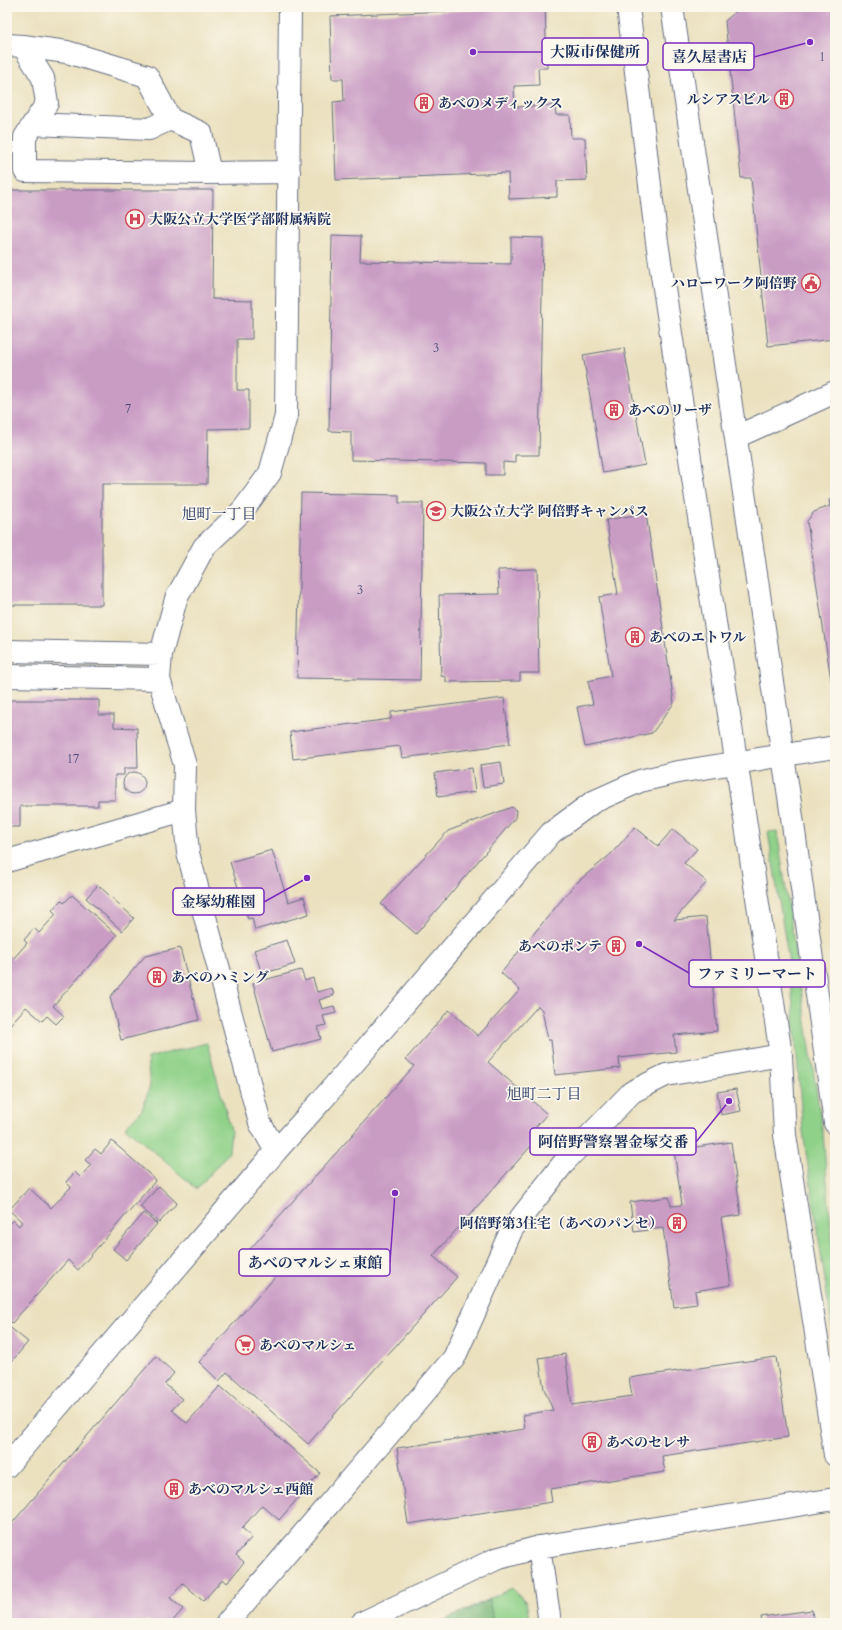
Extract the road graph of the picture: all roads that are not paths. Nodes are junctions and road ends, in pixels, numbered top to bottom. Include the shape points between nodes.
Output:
1 (290, 7) edge
2 (628, 7) edge
3 (672, 7) edge
4 (15, 46) edge
5 (170, 119) junction
6 (33, 124) junction
7 (289, 172) junction
8 (210, 173) junction
9 (835, 392) edge
10 (736, 437) junction
11 (7, 651) edge
12 (161, 654) junction
13 (7, 676) edge
14 (159, 679) junction
15 (835, 748) edge
16 (782, 756) junction
17 (736, 762) junction
18 (184, 810) junction
19 (7, 861) edge
20 (781, 1055) junction
21 (835, 1123) edge
22 (276, 1151) junction
23 (835, 1455) edge
24 (7, 1466) edge
25 (835, 1499) edge
26 (539, 1547) junction
27 (227, 1623) edge
28 (362, 1623) edge
29 (550, 1623) edge

1 - 7 street
2 - 17 street via 657,242
3 - 10 street
4 - 5 street via 67,52 147,76
4 - 6 street via 43,78 47,103
5 - 6 street via 149,129
5 - 8 street via 201,133
6 - 8 street via 25,137 25,171
7 - 8 street
7 - 12 street via 286,416 270,473 243,510 204,547 176,599
9 - 10 street
10 - 16 street
11 - 12 street
12 - 14 street
13 - 14 street
14 - 18 street via 185,765
15 - 16 street
16 - 17 street
16 - 21 street
17 - 20 street
17 - 22 street via 678,772 640,782 594,802 552,833
18 - 19 street
18 - 22 street via 188,853 260,1123
20 - 23 street via 786,1135
20 - 27 street via 666,1075 632,1092 626,1098 566,1160 512,1229 454,1358
22 - 24 street
25 - 26 street
26 - 28 street via 496,1559
26 - 29 street

